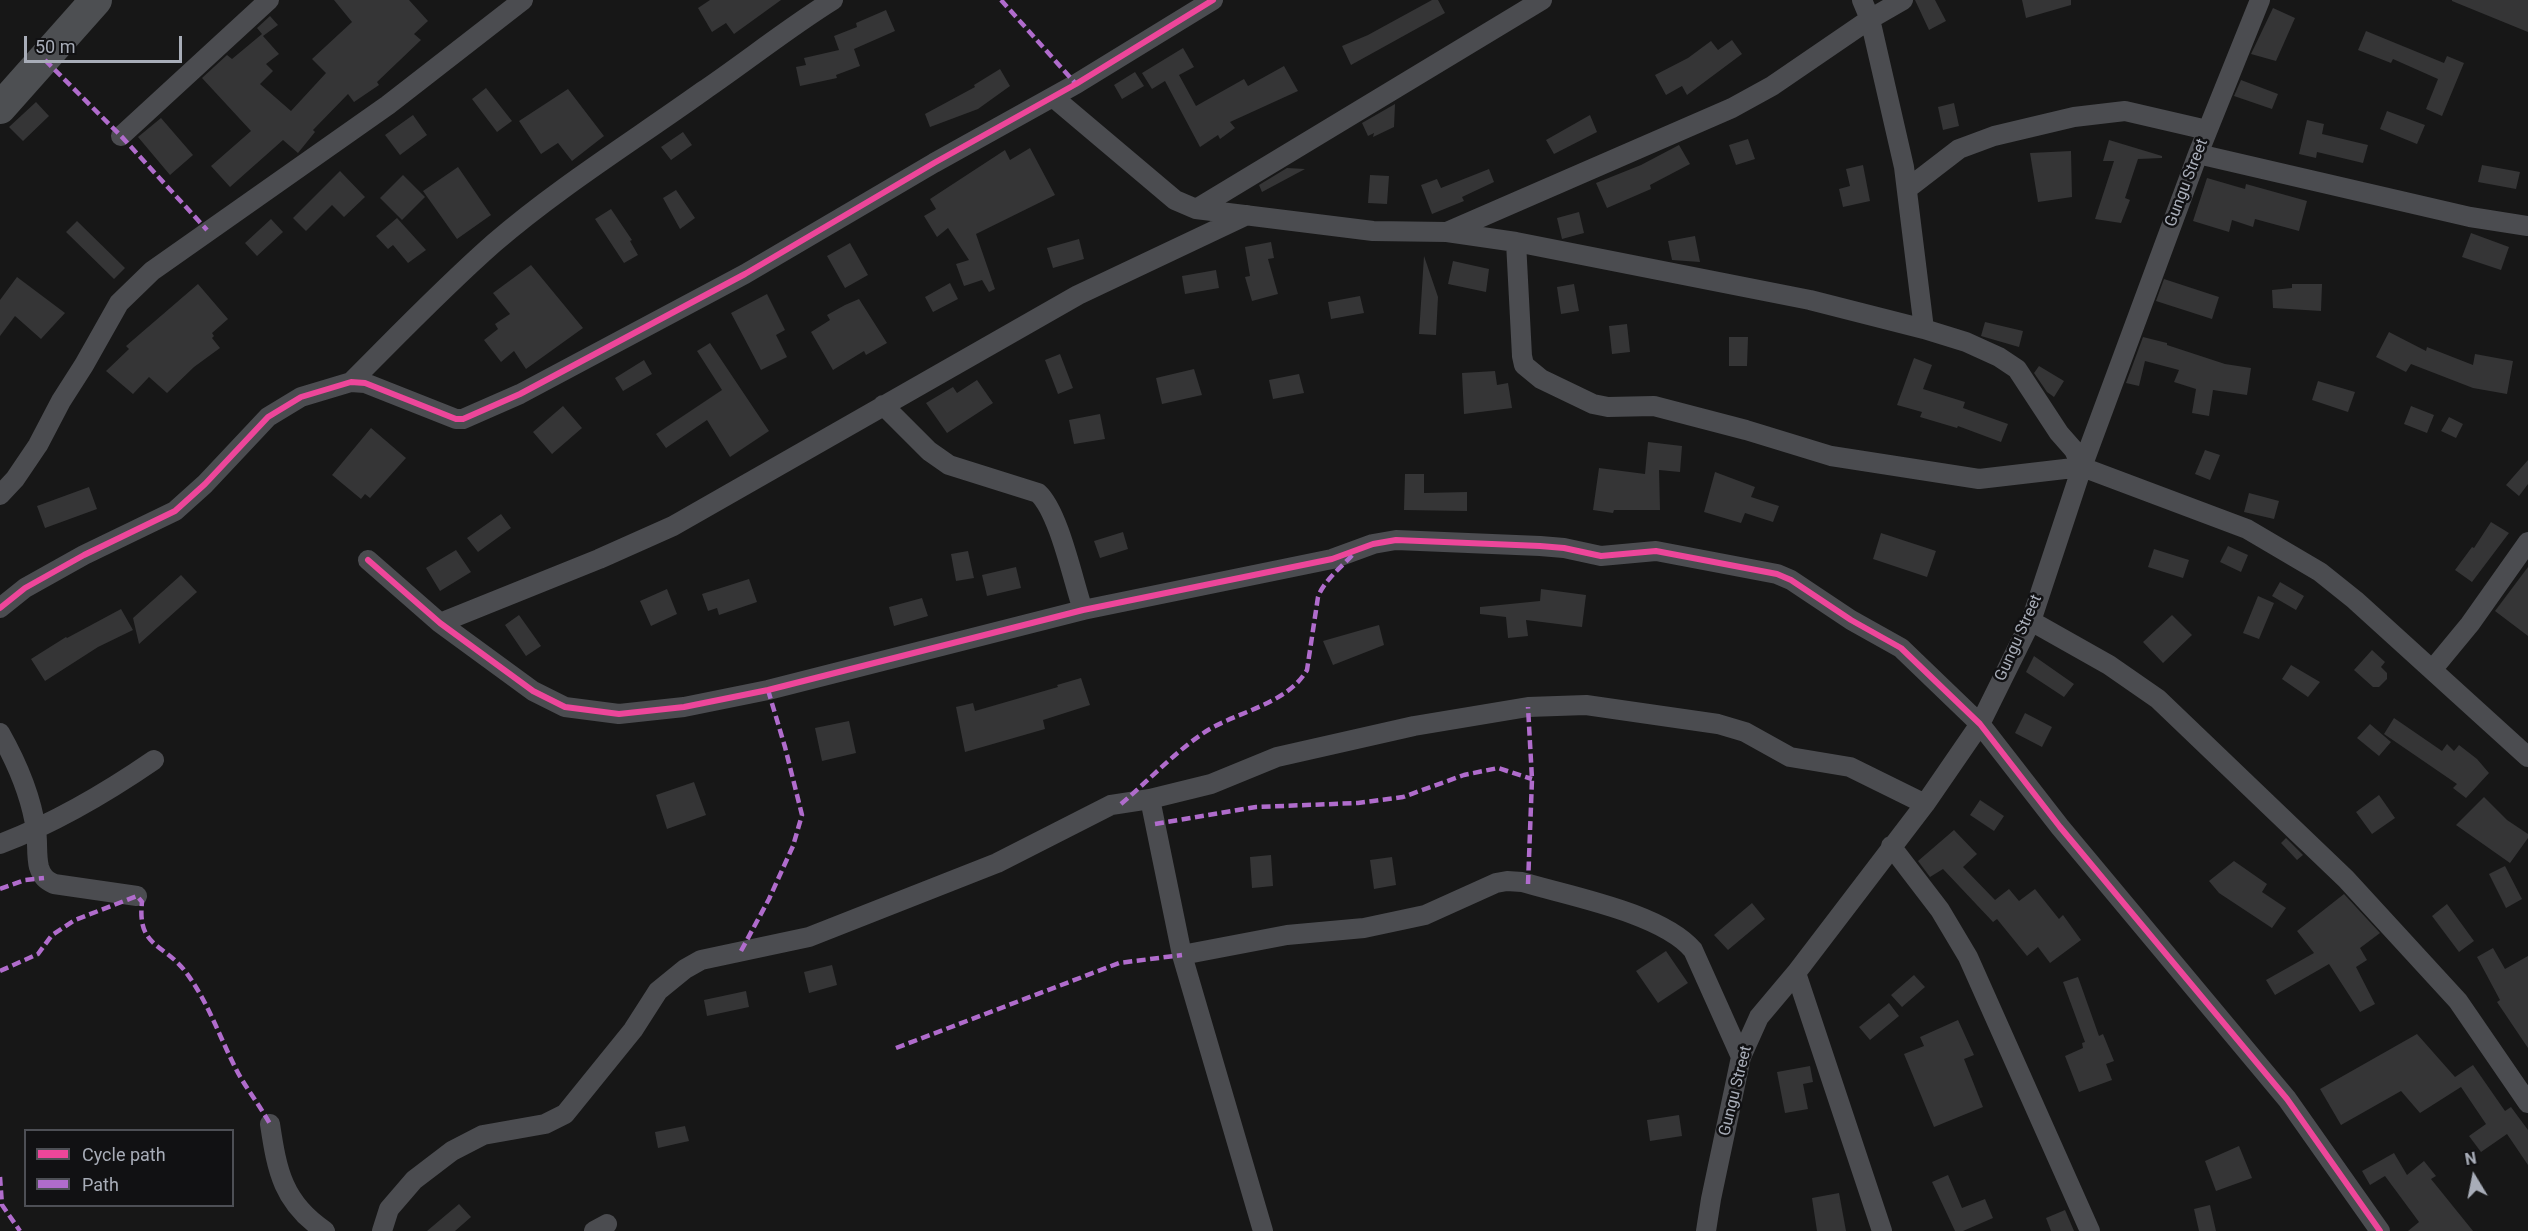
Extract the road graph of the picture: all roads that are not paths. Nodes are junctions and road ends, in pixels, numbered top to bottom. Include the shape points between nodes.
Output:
1 (96, 0) edge
2 (268, 0) edge
3 (523, 0) edge
4 (833, 0) edge
5 (1213, 0) edge
6 (1542, 0) edge
7 (1862, 0) edge
8 (1903, 0) edge
9 (2260, 0) edge
10 (1870, 19) junction
11 (1053, 97) junction
12 (0, 108) edge
13 (2207, 130) junction
14 (121, 136) dead end
15 (2198, 154) junction
16 (1907, 189) junction
17 (1196, 209) junction
18 (1247, 215) junction
19 (2528, 226) edge
20 (1446, 232) junction
21 (1516, 242) junction
22 (1924, 329) junction
23 (351, 382) junction
24 (883, 405) junction
25 (2082, 467) junction
26 (0, 495) edge
27 (2528, 542) edge
28 (368, 560) dead end
29 (0, 608) edge
30 (1083, 610) junction
31 (2031, 621) junction
32 (440, 623) junction
33 (2432, 670) junction
34 (1980, 724) junction
35 (0, 733) edge
36 (2528, 758) edge
37 (154, 760) dead end
38 (1150, 799) junction
39 (1924, 804) junction
40 (36, 830) junction
41 (0, 844) edge
42 (1891, 846) junction
43 (137, 896) dead end
44 (1182, 956) junction
45 (1796, 973) junction
46 (1741, 1057) junction
47 (2528, 1103) edge
48 (270, 1124) dead end
49 (1255, 1228) edge
50 (325, 1231) edge
51 (382, 1231) edge
52 (1706, 1231) edge
53 (1882, 1231) edge
54 (2090, 1231) edge
55 (2380, 1231) edge

1 - 12 main road
2 - 14 street
3 - 26 street via 388,105 152,271 119,303 38,445
4 - 23 street via 788,28 495,242
5 - 11 street
6 - 17 street
7 - 10 street
8 - 10 street
9 - 13 street, Gungu Street
10 - 16 street
10 - 20 street via 1772,86 1732,108
11 - 17 street via 1175,200
11 - 23 street via 682,309 520,394 463,419 365,383
13 - 15 street, Gungu Street
13 - 16 street via 2125,111 2074,117 1994,136 1959,149
15 - 19 street via 2470,217
15 - 25 street, Gungu Street
16 - 22 street
17 - 18 street
18 - 20 street via 1373,231
18 - 24 street via 1078,295
20 - 21 street
21 - 22 street via 1810,300
21 - 25 street via 1524,365 1541,379 1593,404 1654,406 1831,456 1979,479
22 - 25 street via 1966,342 2017,369
23 - 29 street via 301,398 268,417 175,511 84,555 25,588
24 - 30 street via 929,451 949,465 1038,493 1046,500
24 - 32 street via 673,526
25 - 31 street, Gungu Street
25 - 33 street via 2247,529 2320,572
27 - 33 street
28 - 32 street
30 - 32 street via 768,690 684,707 619,714 565,707 533,692
30 - 34 street via 1332,559 1395,540 1552,547 1601,556 1656,551 1791,580 1901,648
31 - 34 street, Gungu Street
31 - 47 street via 2109,665 2158,699 2346,879 2457,1001
33 - 36 street
34 - 39 street, Gungu Street
34 - 55 street via 2060,827 2287,1100
35 - 40 street via 26,788
37 - 40 street
38 - 39 street via 1211,783 1277,758 1414,726 1528,707 1586,705 1745,732 1790,757 1850,767
38 - 44 street
38 - 51 street via 1111,805 997,863 809,937 701,960 657,991 633,1030 565,1114 545,1124 483,1135 452,1151 414,1180 389,1209
39 - 42 street, Gungu Street
40 - 41 street
40 - 43 street via 39,867 44,878 54,884
42 - 45 street, Gungu Street
42 - 54 street via 1940,910 1968,957
44 - 46 street via 1287,935 1374,926 1425,915 1496,883 1522,882 1647,918 1684,939 1693,950
44 - 49 street
45 - 46 street, Gungu Street via 1759,1017
45 - 53 street
46 - 52 street, Gungu Street
48 - 50 street via 285,1189 298,1209

